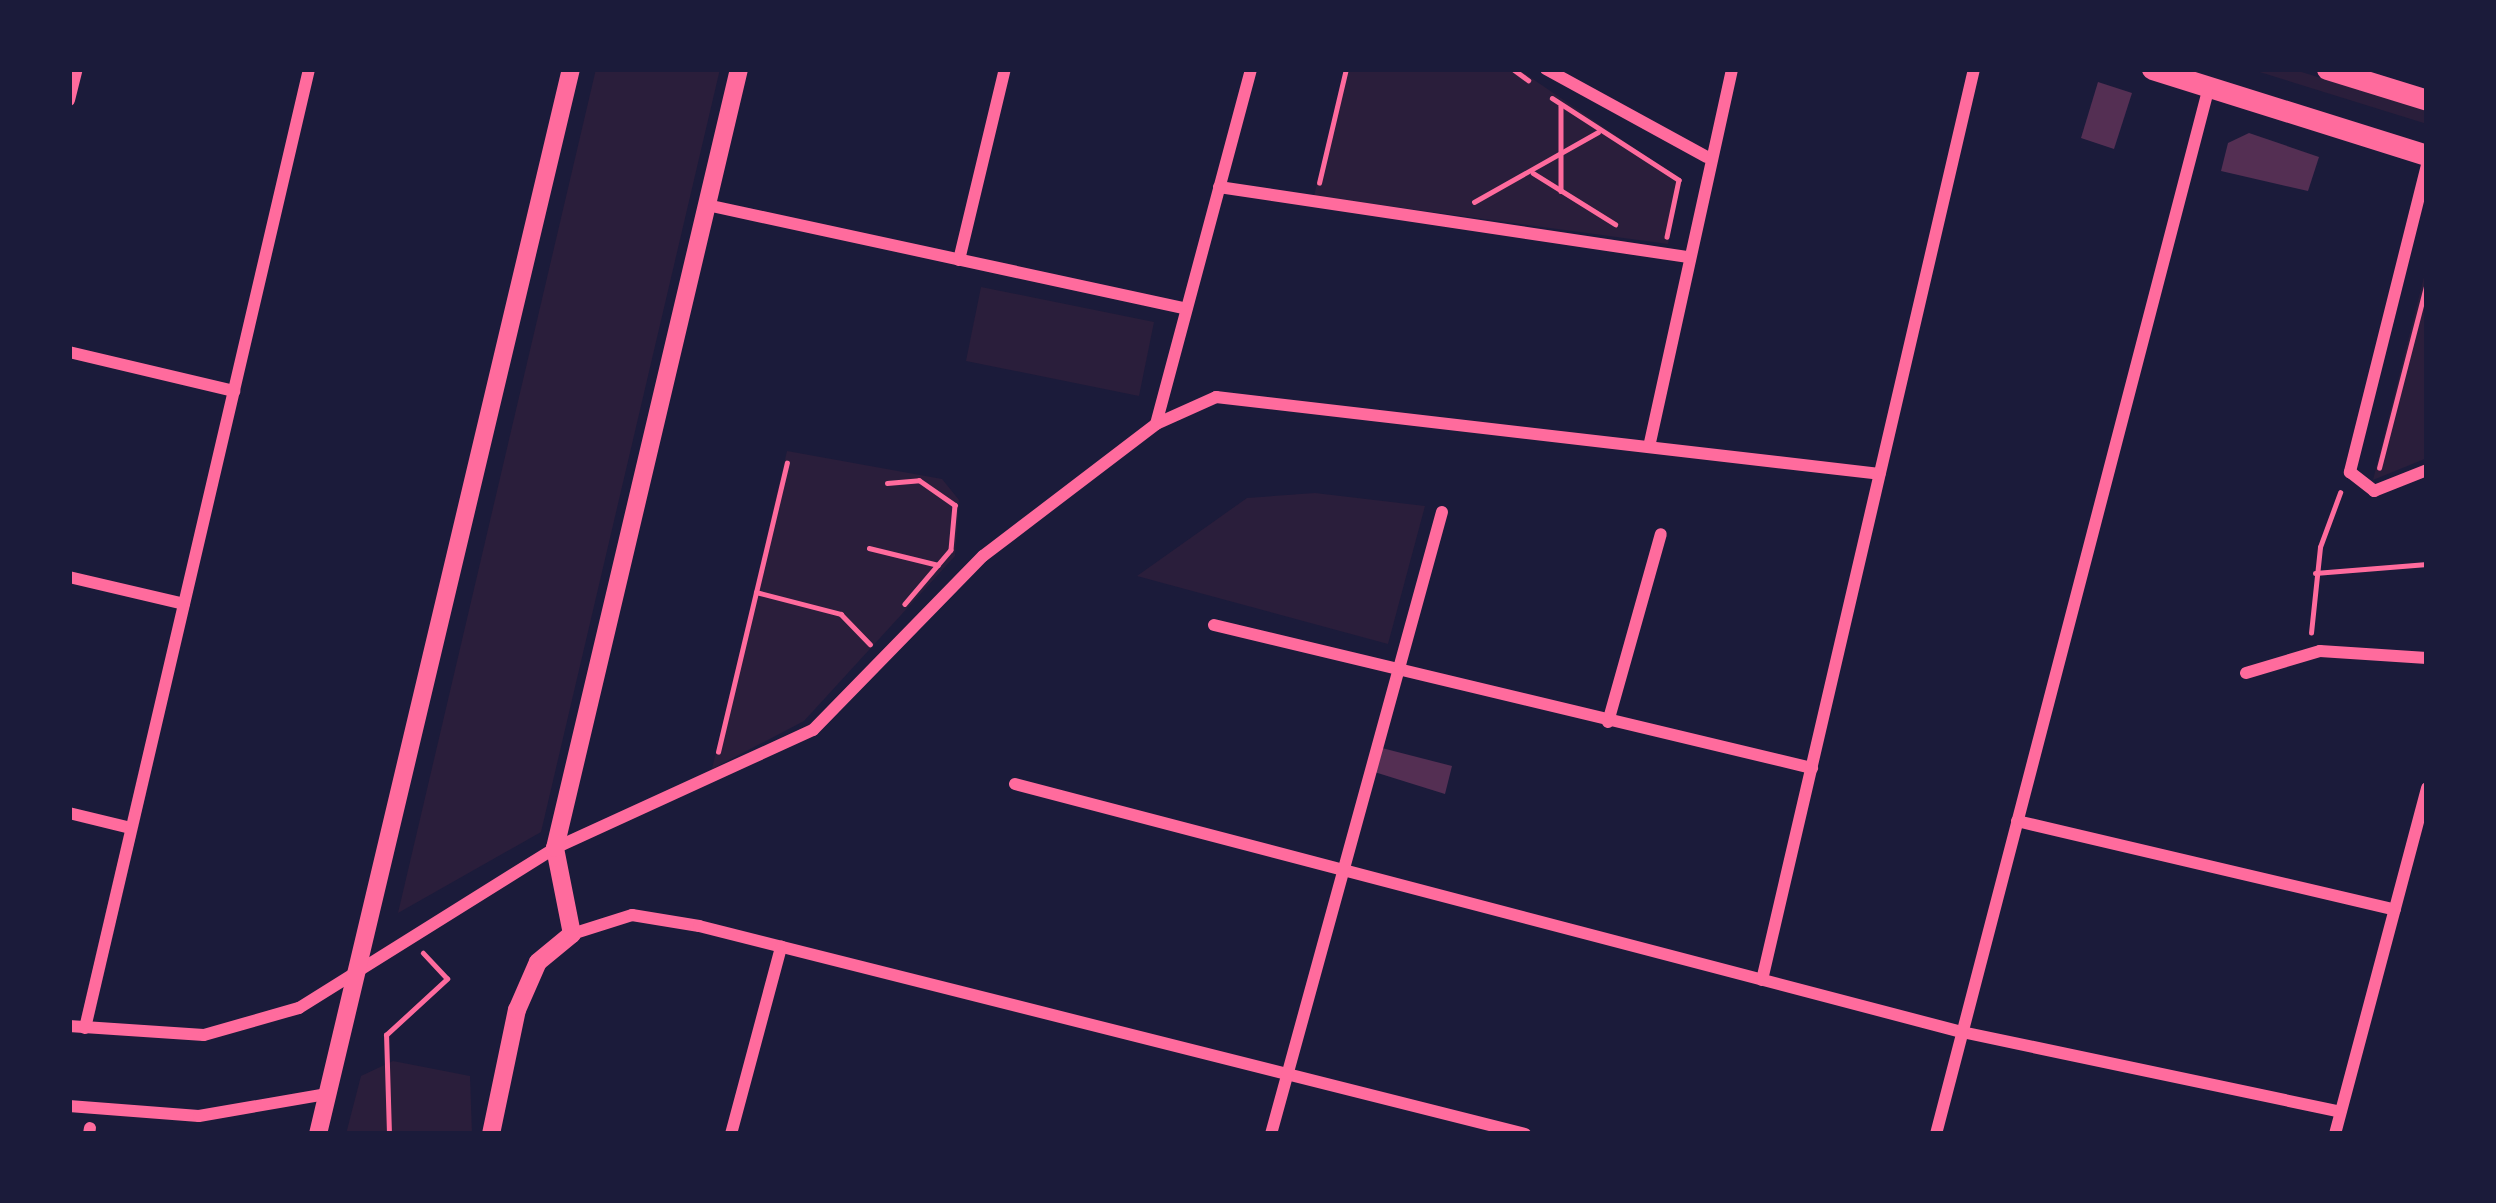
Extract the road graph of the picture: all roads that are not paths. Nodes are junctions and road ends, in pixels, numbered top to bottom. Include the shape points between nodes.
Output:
1 (76, 69) edge
2 (309, 69) edge
3 (572, 69) edge
4 (739, 69) edge
5 (1005, 69) edge
6 (1251, 69) edge
7 (1546, 69) edge
8 (1732, 69) edge
9 (1973, 69) edge
10 (2152, 69) edge
11 (2327, 69) edge
12 (2209, 87) junction
13 (69, 100) edge
14 (2427, 100) edge
15 (2427, 155) edge
16 (1707, 157) junction
17 (2427, 165) edge
18 (1219, 188) junction
19 (707, 205) junction
20 (1687, 257) junction
21 (959, 260) junction
22 (1186, 309) junction
23 (69, 352) edge
24 (234, 391) junction
25 (1156, 424) junction
26 (1648, 447) junction
27 (2427, 470) edge
28 (1880, 474) junction
29 (1442, 512) dead end
30 (1661, 534) dead end
31 (69, 577) edge
32 (184, 604) junction
33 (1214, 625) dead end
34 (2427, 658) edge
35 (1395, 670) junction
36 (2246, 673) dead end
37 (1608, 722) junction
38 (1812, 768) junction
39 (1015, 784) dead end
40 (2427, 788) edge
41 (69, 813) edge
42 (2017, 820) junction
43 (131, 828) junction
44 (556, 848) junction
45 (1342, 870) junction
46 (2395, 910) junction
47 (572, 934) junction
48 (781, 947) junction
49 (359, 963) junction
50 (1762, 980) junction
51 (69, 1026) edge
52 (85, 1028) junction
53 (1962, 1032) junction
54 (1286, 1078) junction
55 (327, 1094) junction
56 (69, 1106) edge
57 (2340, 1112) junction
58 (1500, 1131) edge
59 (318, 1134) edge
60 (491, 1134) edge
61 (731, 1134) edge
62 (1270, 1134) edge
63 (1525, 1134) edge
64 (1936, 1134) edge
65 (2335, 1134) edge

1 - 13 street
2 - 24 street
3 - 49 street
4 - 19 street
5 - 21 street
6 - 18 street
7 - 16 street
8 - 16 street
9 - 28 street
10 - 12 main road
11 - 14 main road
12 - 15 main road
12 - 42 street
16 - 20 street
17 - 27 street via 2350,472 2358,486
18 - 20 street
18 - 22 street
19 - 21 street
19 - 44 street
20 - 26 street
21 - 22 street
22 - 25 street
23 - 24 street
24 - 32 street
25 - 26 street via 1216,397
25 - 44 street via 983,556 813,730
26 - 28 street
28 - 38 street
29 - 35 street
30 - 37 street
31 - 32 street
32 - 43 street
33 - 35 street
34 - 36 street via 2311,653
35 - 37 street
35 - 45 street
37 - 38 street
38 - 50 street
39 - 45 street
40 - 46 street
41 - 43 street
42 - 46 street
42 - 53 street
43 - 52 street
44 - 47 street
44 - 49 street
45 - 50 street
45 - 54 street
46 - 57 street
47 - 48 street via 632,915
47 - 60 street via 538,962 517,1010
48 - 54 street
48 - 61 street
49 - 52 street via 299,1008 204,1035
49 - 55 street
50 - 53 street
51 - 52 street
53 - 57 street
53 - 64 street
54 - 58 street
54 - 62 street
55 - 56 street via 200,1116
55 - 59 street
57 - 65 street
58 - 63 street

